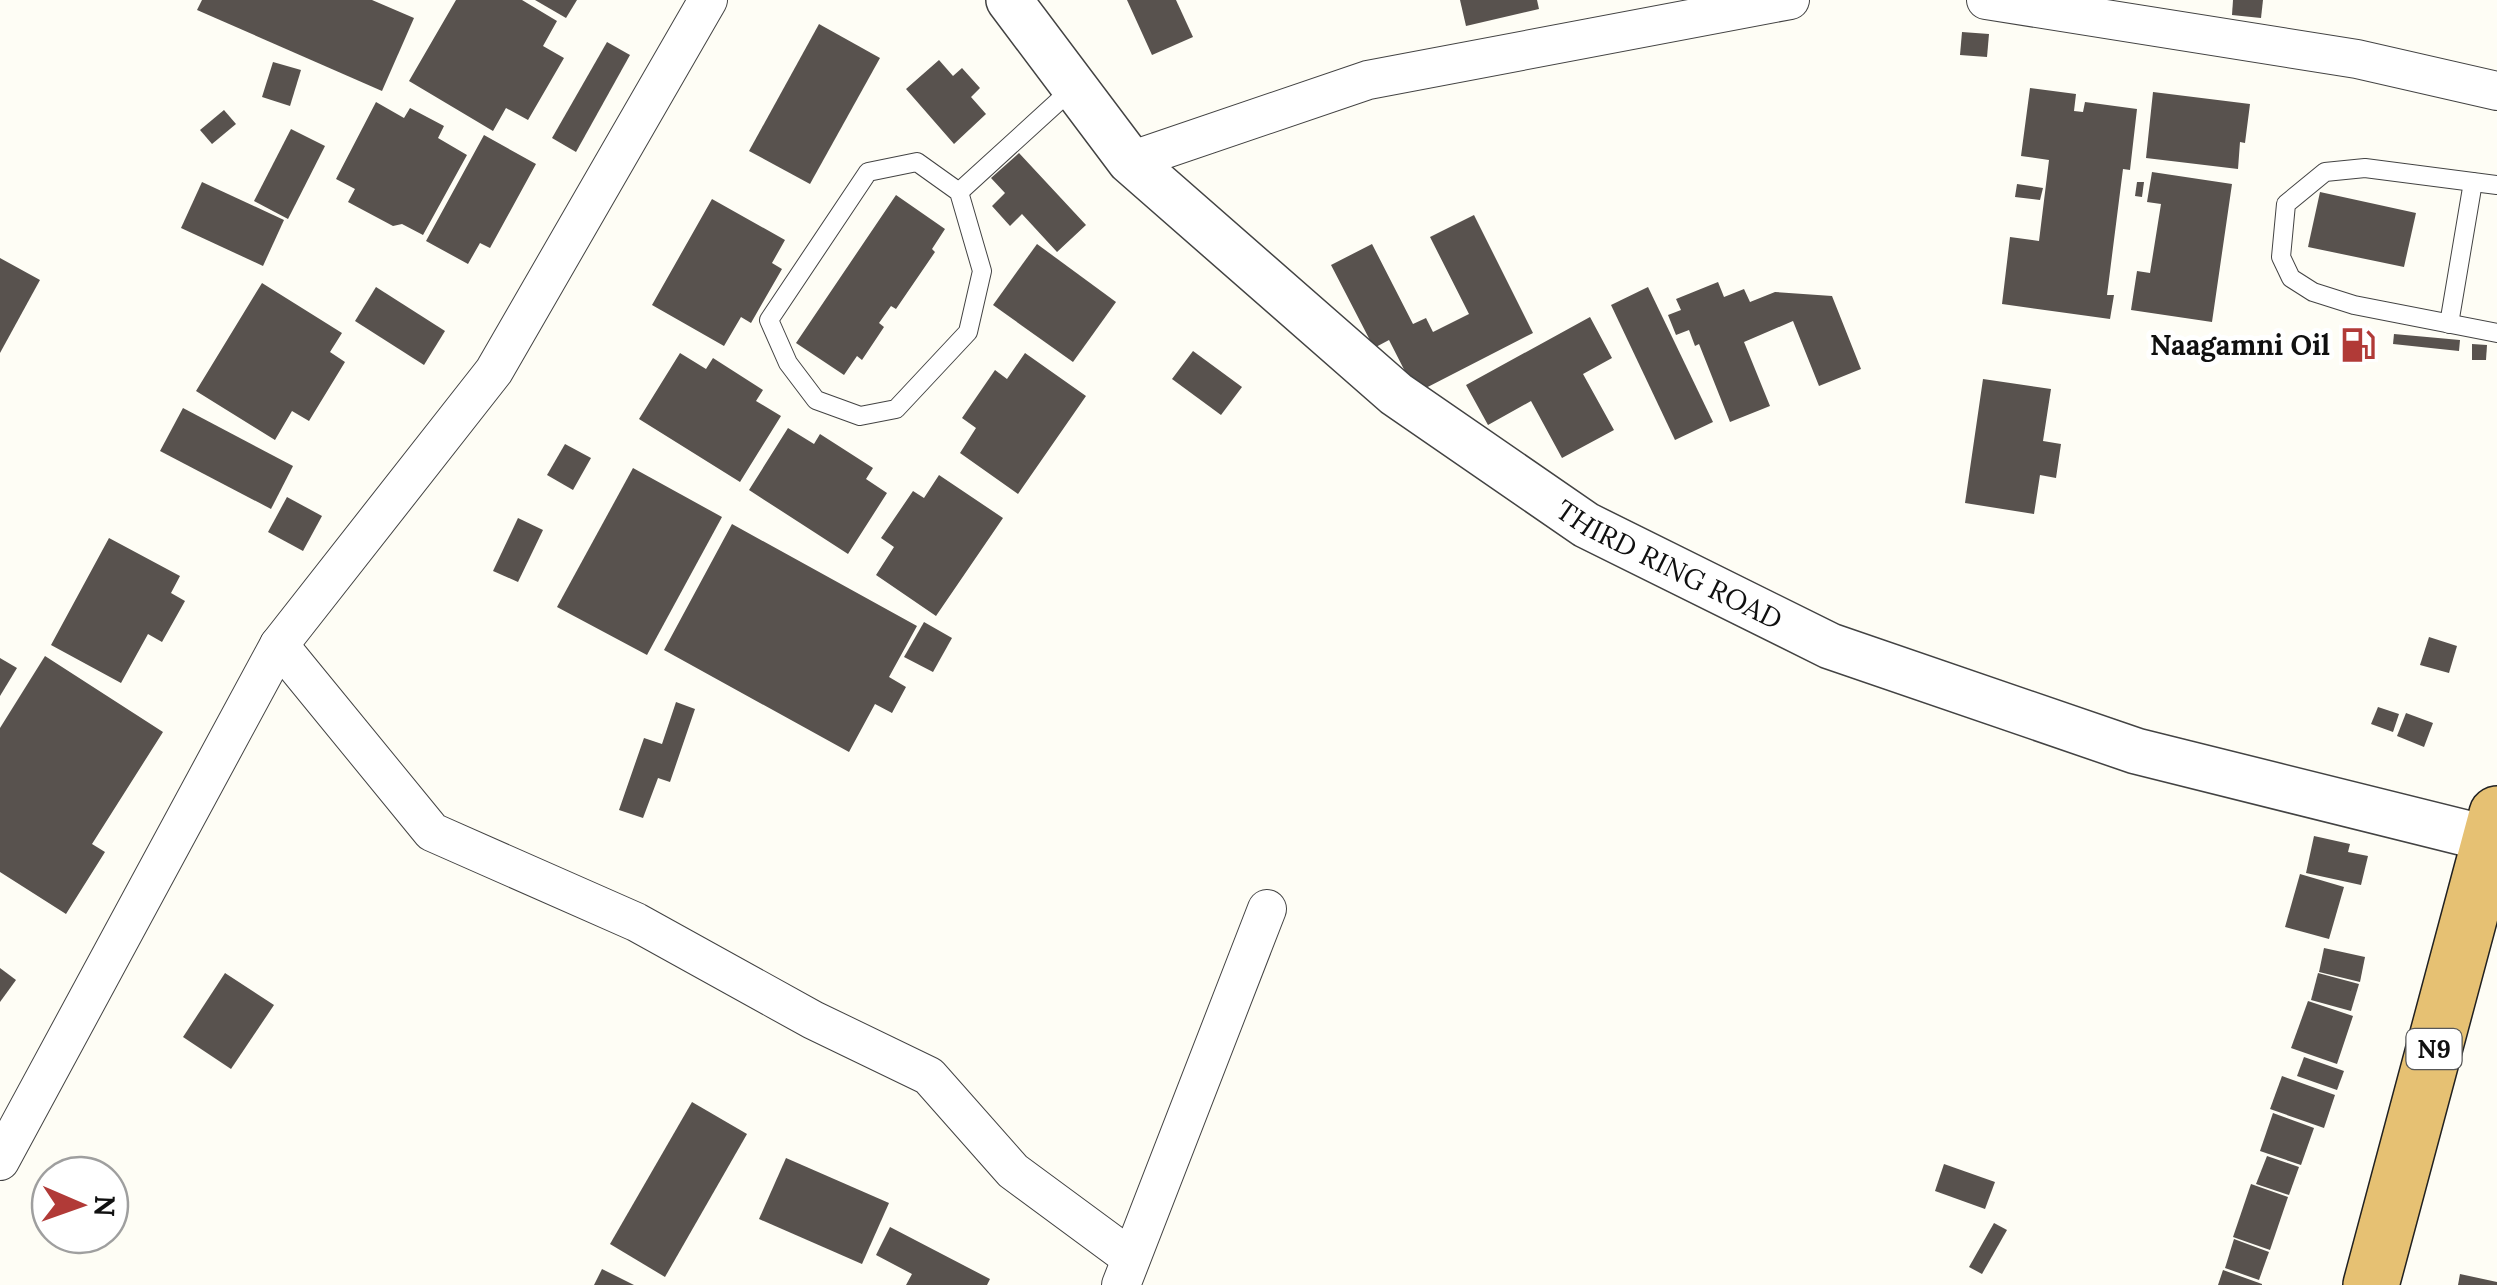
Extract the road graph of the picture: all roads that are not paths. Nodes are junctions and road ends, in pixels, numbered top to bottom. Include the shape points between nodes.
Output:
1 (708, 0) edge
2 (1010, 0) edge
3 (1790, 0) edge
4 (1986, 0) edge
5 (1074, 87) junction
6 (2497, 91) edge
7 (1130, 161) junction
8 (2473, 182) junction
9 (2497, 185) edge
10 (960, 192) junction
11 (2448, 324) junction
12 (2497, 333) edge
13 (279, 646) junction
14 (2495, 832) edge
15 (1266, 908) dead end
16 (0, 1161) edge
17 (1126, 1272) edge
18 (2371, 1285) edge

1 - 13 street via 494,371
2 - 5 street, THIRD RING ROAD
3 - 7 street via 1368,80
4 - 6 street via 2356,59
5 - 7 street, THIRD RING ROAD
5 - 10 lane
7 - 14 street, THIRD RING ROAD via 1396,394 1586,525 1830,646 2136,751
8 - 9 lane
8 - 11 lane
8 - 11 lane via 2365,168 2326,172 2286,204 2281,257 2291,278 2354,305
10 - 10 lane via 982,271 968,332 896,409 860,416 816,400 788,363 769,320 868,172 917,162
11 - 12 lane
13 - 16 street
13 - 17 street via 432,832 636,922 929,1076 1013,1171
14 - 18 highway, N9
15 - 17 street

